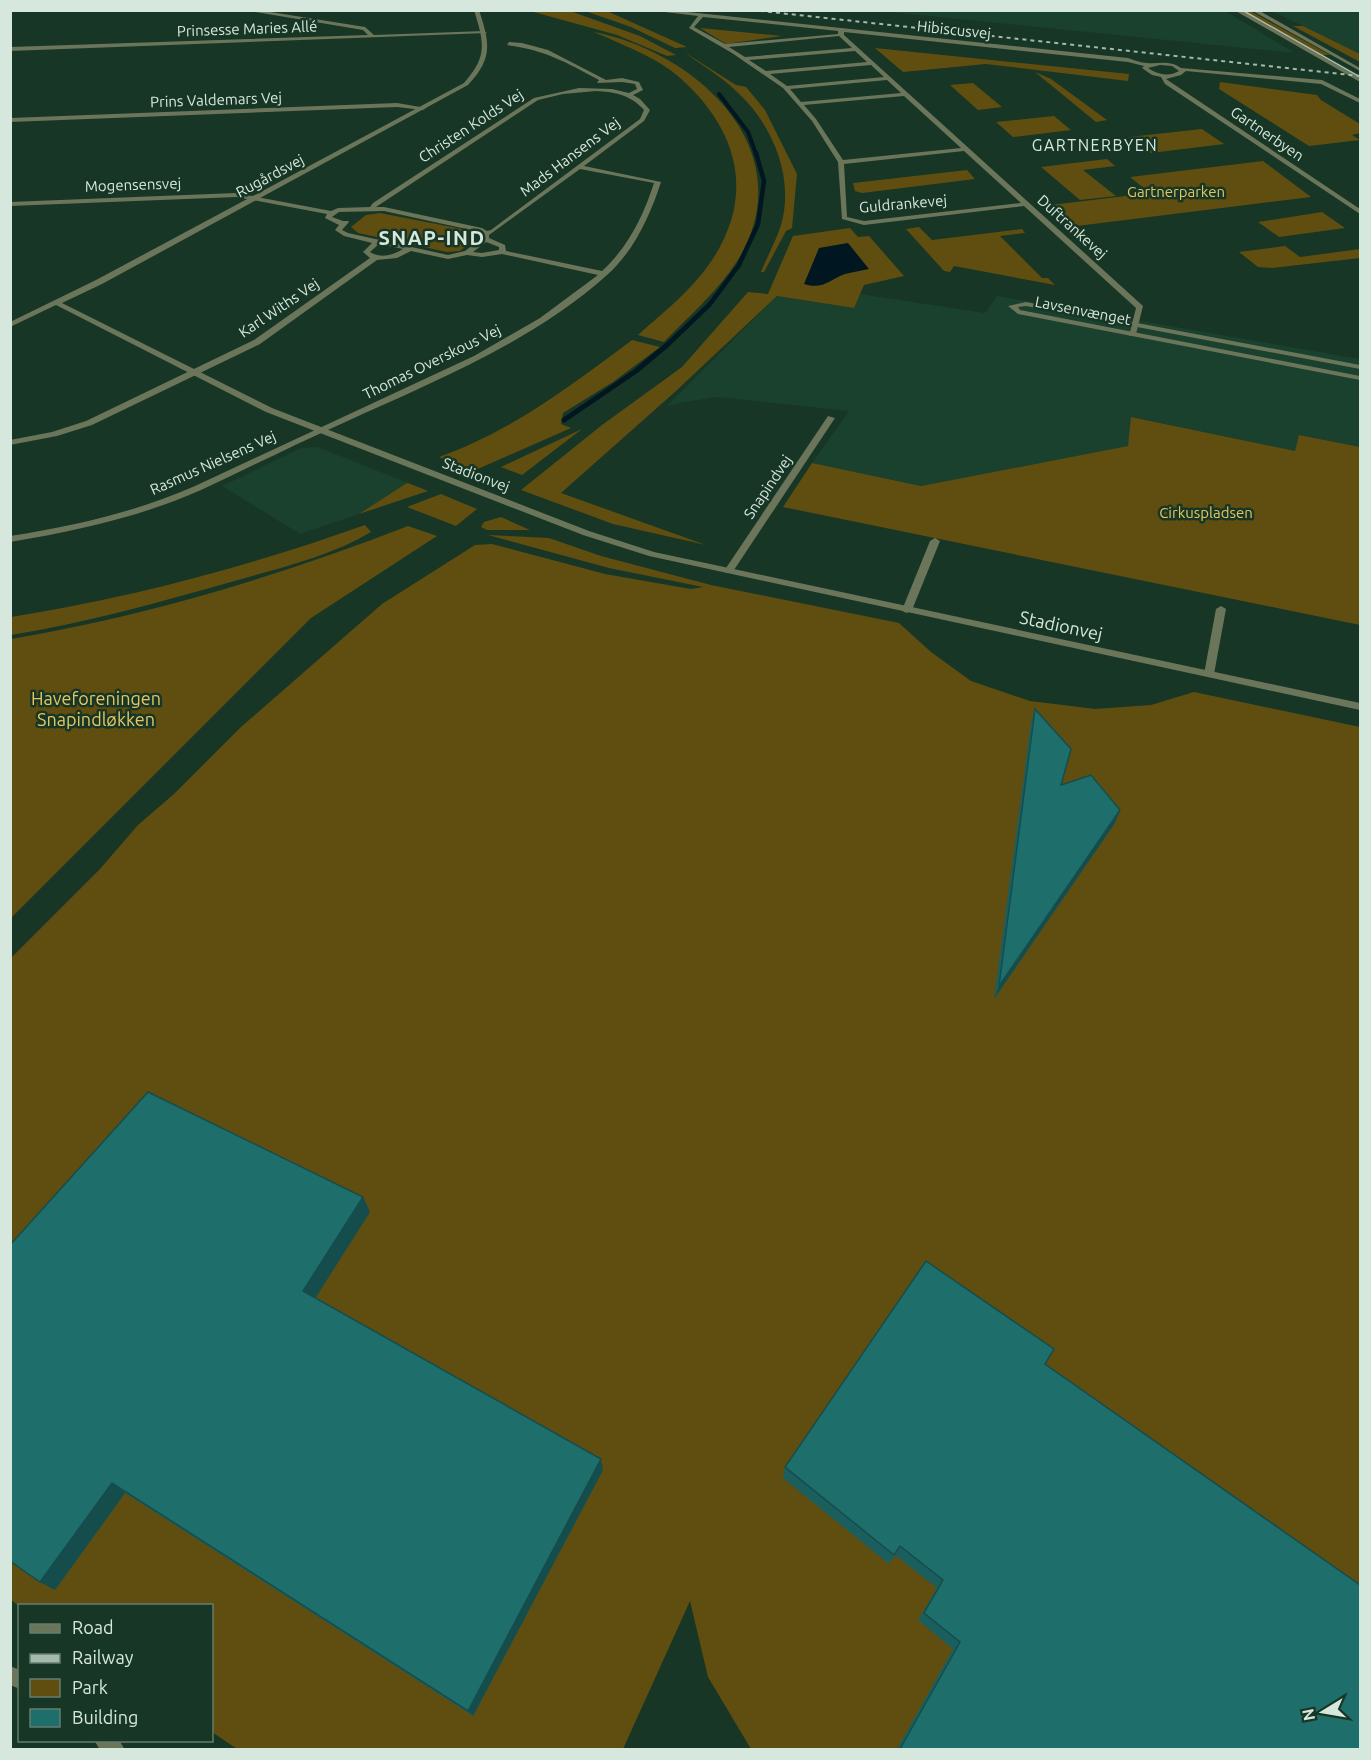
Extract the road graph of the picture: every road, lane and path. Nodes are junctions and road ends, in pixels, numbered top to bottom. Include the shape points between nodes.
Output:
1 (245, 10) edge
2 (476, 10) edge
3 (650, 10) edge
4 (1236, 10) edge
5 (1253, 10) edge
6 (701, 16) junction
7 (484, 33) junction
8 (841, 33) junction
9 (373, 37) junction
10 (509, 44) dead end
11 (724, 46) junction
12 (10, 49) edge
13 (857, 49) junction
14 (745, 59) junction
15 (873, 63) junction
16 (1148, 65) junction
17 (1182, 69) junction
18 (1360, 70) edge
19 (766, 74) junction
20 (1164, 76) junction
21 (889, 78) junction
22 (1360, 80) edge
23 (604, 81) junction
24 (786, 88) junction
25 (592, 89) junction
26 (906, 94) junction
27 (629, 95) junction
28 (1360, 101) edge
29 (800, 104) junction
30 (423, 108) junction
31 (10, 120) edge
32 (965, 149) junction
33 (841, 162) junction
34 (578, 167) junction
35 (256, 198) junction
36 (10, 204) edge
37 (1025, 204) junction
38 (372, 209) junction
39 (362, 211) junction
40 (1360, 212) edge
41 (330, 213) junction
42 (343, 224) junction
43 (486, 237) junction
44 (376, 242) junction
45 (409, 249) junction
46 (501, 252) junction
47 (467, 253) junction
48 (375, 258) junction
49 (604, 274) junction
50 (57, 303) junction
51 (10, 324) edge
52 (1136, 324) junction
53 (1132, 334) junction
54 (1306, 357) junction
55 (1360, 367) edge
56 (1304, 368) junction
57 (194, 372) junction
58 (1360, 378) edge
59 (831, 418) dead end
60 (319, 430) junction
61 (10, 443) edge
62 (10, 539) edge
63 (935, 541) dead end
64 (729, 571) junction
65 (1221, 609) dead end
66 (907, 610) junction
67 (1209, 674) junction
68 (1360, 707) edge

1 - 9 street via 365,29
2 - 7 street, Rugårdsvej
3 - 6 street, Hibiscusvej
4 - 22 street
5 - 18 street
6 - 8 street, Hibiscusvej
6 - 11 street via 691,27
7 - 9 street, Prinsesse Maries Allé
7 - 30 street, Rugårdsvej via 487,53 479,71 466,84
8 - 11 street
8 - 13 street, Duftrankevej
8 - 16 street, Hibiscusvej
9 - 12 street, Prinsesse Maries Allé
10 - 23 street via 534,47
11 - 14 street
13 - 14 street
13 - 15 street, Duftrankevej
14 - 19 street
15 - 19 street
15 - 21 street, Duftrankevej
16 - 17 street, Hibiscusvej via 1167,64
16 - 20 street, Gartnerbyen via 1146,70
17 - 20 street via 1179,75
17 - 28 street via 1322,82
19 - 24 street
20 - 40 street, Gartnerbyen via 1167,83
21 - 24 street
21 - 26 street, Duftrankevej
23 - 25 street
23 - 27 street via 637,83 640,90
24 - 29 street
25 - 27 street, Christen Kolds Vej
25 - 38 street, Christen Kolds Vej via 536,99
26 - 29 street
26 - 32 street, Duftrankevej
27 - 34 street, Mads Hansens Vej via 642,103 646,111 642,120
29 - 33 street
30 - 31 street, Prins Valdemars Vej via 397,105
30 - 35 street, Rugårdsvej
32 - 33 street
32 - 37 street, Duftrankevej
33 - 37 street, Guldrankevej via 844,218 849,221 864,223
34 - 43 street, Mads Hansens Vej
34 - 49 street, Thomas Overskous Vej via 658,182 649,212 638,231
35 - 36 street, Mogensensvej via 236,195
35 - 41 street, Mogensensvej
35 - 50 street, Rugårdsvej
37 - 52 street, Duftrankevej via 1140,309
38 - 39 street
38 - 43 street via 482,230
39 - 41 street
39 - 42 street
41 - 42 street via 330,221
42 - 44 street via 338,230 346,235
43 - 46 street via 502,246
43 - 47 street, Mads Hansens Vej
44 - 45 street
44 - 48 street via 366,252
45 - 47 street via 448,256
45 - 48 street, Karl Withs Vej via 395,257
46 - 47 street
46 - 49 street
48 - 57 street, Karl Withs Vej via 257,342
49 - 60 street, Thomas Overskous Vej via 505,342 445,374
50 - 51 street, Rugårdsvej
50 - 57 street, Stadionvej
52 - 53 street
52 - 53 street, Lavsenvænget via 1026,303 1012,306 1018,312
52 - 54 street, Lavsenvænget
53 - 56 street, Lavsenvænget
54 - 55 street, Lavsenvænget
54 - 56 street
56 - 58 street, Lavsenvænget
57 - 60 street, Stadionvej
57 - 61 street, Karl Withs Vej via 89,423
59 - 64 street, Snapindvej
60 - 62 street, Rasmus Nielsens Vej via 176,498 123,515
60 - 64 street, Stadionvej via 585,533 652,554
63 - 66 street
64 - 66 street, Stadionvej
65 - 67 street
66 - 67 street, Stadionvej
67 - 68 street, Stadionvej

